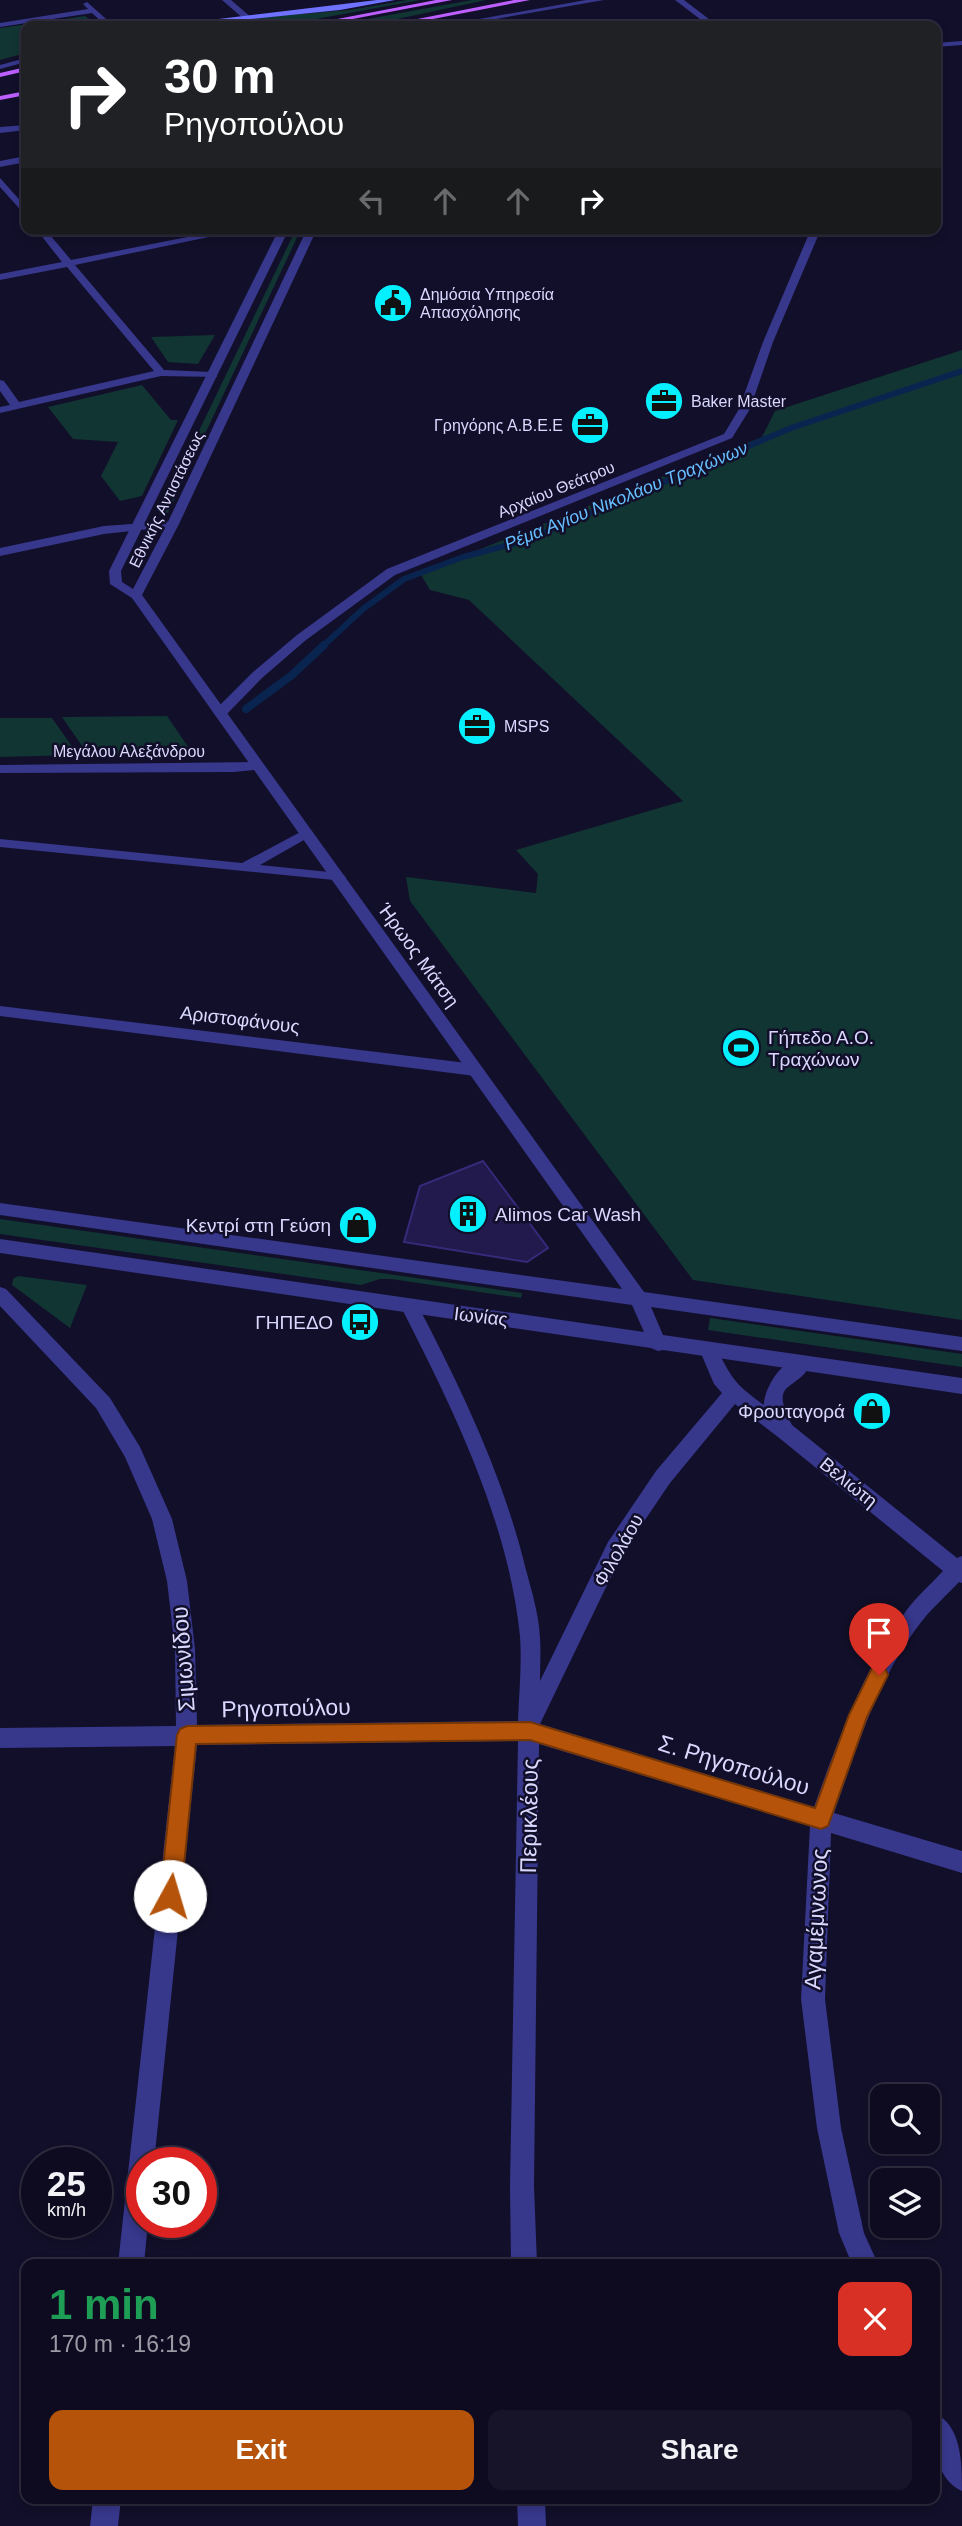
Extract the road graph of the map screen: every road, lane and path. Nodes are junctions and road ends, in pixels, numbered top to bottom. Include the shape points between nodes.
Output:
1 (82, 0) edge
2 (226, 0) edge
3 (352, 0) edge
4 (391, 0) edge
5 (448, 0) edge
6 (526, 0) edge
7 (600, 0) edge
8 (679, 0) edge
9 (360, 6) junction
10 (94, 10) junction
11 (248, 18) junction
12 (105, 21) edge
13 (219, 21) edge
14 (332, 21) edge
15 (413, 21) edge
16 (474, 21) edge
17 (707, 21) edge
18 (0, 24) edge
19 (962, 43) edge
20 (941, 45) edge
21 (21, 61) edge
22 (0, 67) edge
23 (21, 70) edge
24 (0, 75) edge
25 (21, 78) edge
26 (0, 82) edge
27 (21, 94) edge
28 (0, 98) edge
29 (21, 128) edge
30 (0, 130) edge
31 (21, 160) edge
32 (0, 164) edge
33 (0, 181) edge
34 (21, 207) edge
35 (45, 235) edge
36 (213, 235) edge
37 (281, 235) edge
38 (309, 235) edge
39 (813, 235) edge
40 (68, 264) junction
41 (0, 278) edge
42 (161, 373) junction
43 (213, 375) junction
44 (0, 383) edge
45 (16, 406) junction
46 (0, 410) edge
47 (173, 524) junction
48 (139, 527) junction
49 (0, 552) edge
50 (136, 595) junction
51 (220, 713) junction
52 (258, 765) junction
53 (0, 769) edge
54 (306, 833) junction
55 (0, 843) edge
56 (245, 868) junction
57 (339, 878) junction
58 (0, 1011) edge
59 (475, 1070) junction
60 (0, 1209) edge
61 (0, 1246) edge
62 (0, 1294) edge
63 (638, 1298) junction
64 (411, 1307) junction
65 (962, 1343) edge
66 (658, 1344) junction
67 (709, 1351) junction
68 (802, 1364) junction
69 (962, 1386) edge
70 (733, 1393) junction
71 (785, 1431) junction
72 (960, 1570) edge
73 (530, 1728) junction
74 (187, 1735) junction
75 (0, 1738) edge
76 (821, 1819) junction
77 (962, 1862) edge
78 (144, 2147) edge
79 (134, 2238) edge
80 (132, 2259) edge
81 (524, 2259) edge
82 (863, 2259) edge
83 (940, 2437) edge
84 (962, 2477) edge
85 (106, 2504) edge
86 (531, 2504) edge
87 (104, 2526) edge
88 (532, 2526) edge

1 - 10 street
2 - 11 street
3 - 9 street
4 - 9 main road
5 - 14 main road
6 - 15 main road
7 - 16 street
8 - 17 street
9 - 11 main road
10 - 12 street
10 - 18 street
11 - 13 main road
19 - 20 street
21 - 22 street
23 - 24 main road
25 - 26 main road
27 - 28 main road
29 - 30 street
31 - 32 street
33 - 34 street
35 - 40 street
36 - 40 street
37 - 43 street, Εθνικής Αντιστάσεως
38 - 47 street, Εθνικής Αντιστάσεως
39 - 51 street, Αρχαίου Θεάτρου via 747,404 728,436 391,572 354,597
40 - 41 street
40 - 42 street
42 - 43 street
42 - 45 street
43 - 48 street, Εθνικής Αντιστάσεως
44 - 45 street
45 - 46 street
47 - 48 street
47 - 50 street, Εθνικής Αντιστάσεως
48 - 49 street
48 - 50 street, Εθνικής Αντιστάσεως via 115,571 116,584
50 - 51 street, Ήρωος Μάτση
51 - 52 street, Ήρωος Μάτση
52 - 53 street, Μεγάλου Αλεξάνδρου
52 - 54 street, Ήρωος Μάτση
54 - 56 street
54 - 57 street, Ήρωος Μάτση
55 - 56 street
56 - 57 street
57 - 59 street, Ήρωος Μάτση
58 - 59 street, Αριστοφάνους
59 - 63 street, Ήρωος Μάτση
60 - 63 street, Ιωνίας
61 - 64 street, Ιωνίας
62 - 74 street, Σιμωνίδου via 103,1403 133,1453 162,1519 179,1594
63 - 65 street, Ιωνίας
63 - 66 street, Ήρωος Μάτση
64 - 66 street, Ιωνίας
64 - 73 street, Περικλέους via 460,1404 504,1517 530,1637
66 - 67 street, Ιωνίας
67 - 68 street, Ιωνίας
67 - 70 street
68 - 69 street, Ιωνίας
68 - 71 street via 777,1388 773,1406
70 - 71 street, Βελιώτη
70 - 73 street, Φιλολάου via 663,1477 615,1548
71 - 72 street, Βελιώτη
72 - 76 street, Αγαμέμνωνος via 915,1615 889,1654 858,1715
73 - 74 street, Ρηγοπούλου
73 - 76 street, Σ. Ρηγοπούλου
73 - 81 street, Περικλέους
74 - 75 street, Ρηγοπούλου
74 - 78 street, Σιμωνίδου
76 - 77 street, Σ. Ρηγοπούλου
76 - 82 street, Αγαμέμνωνος via 813,1999 829,2128 852,2233
79 - 80 street, Σιμωνίδου
83 - 84 street
85 - 87 street
86 - 88 street

